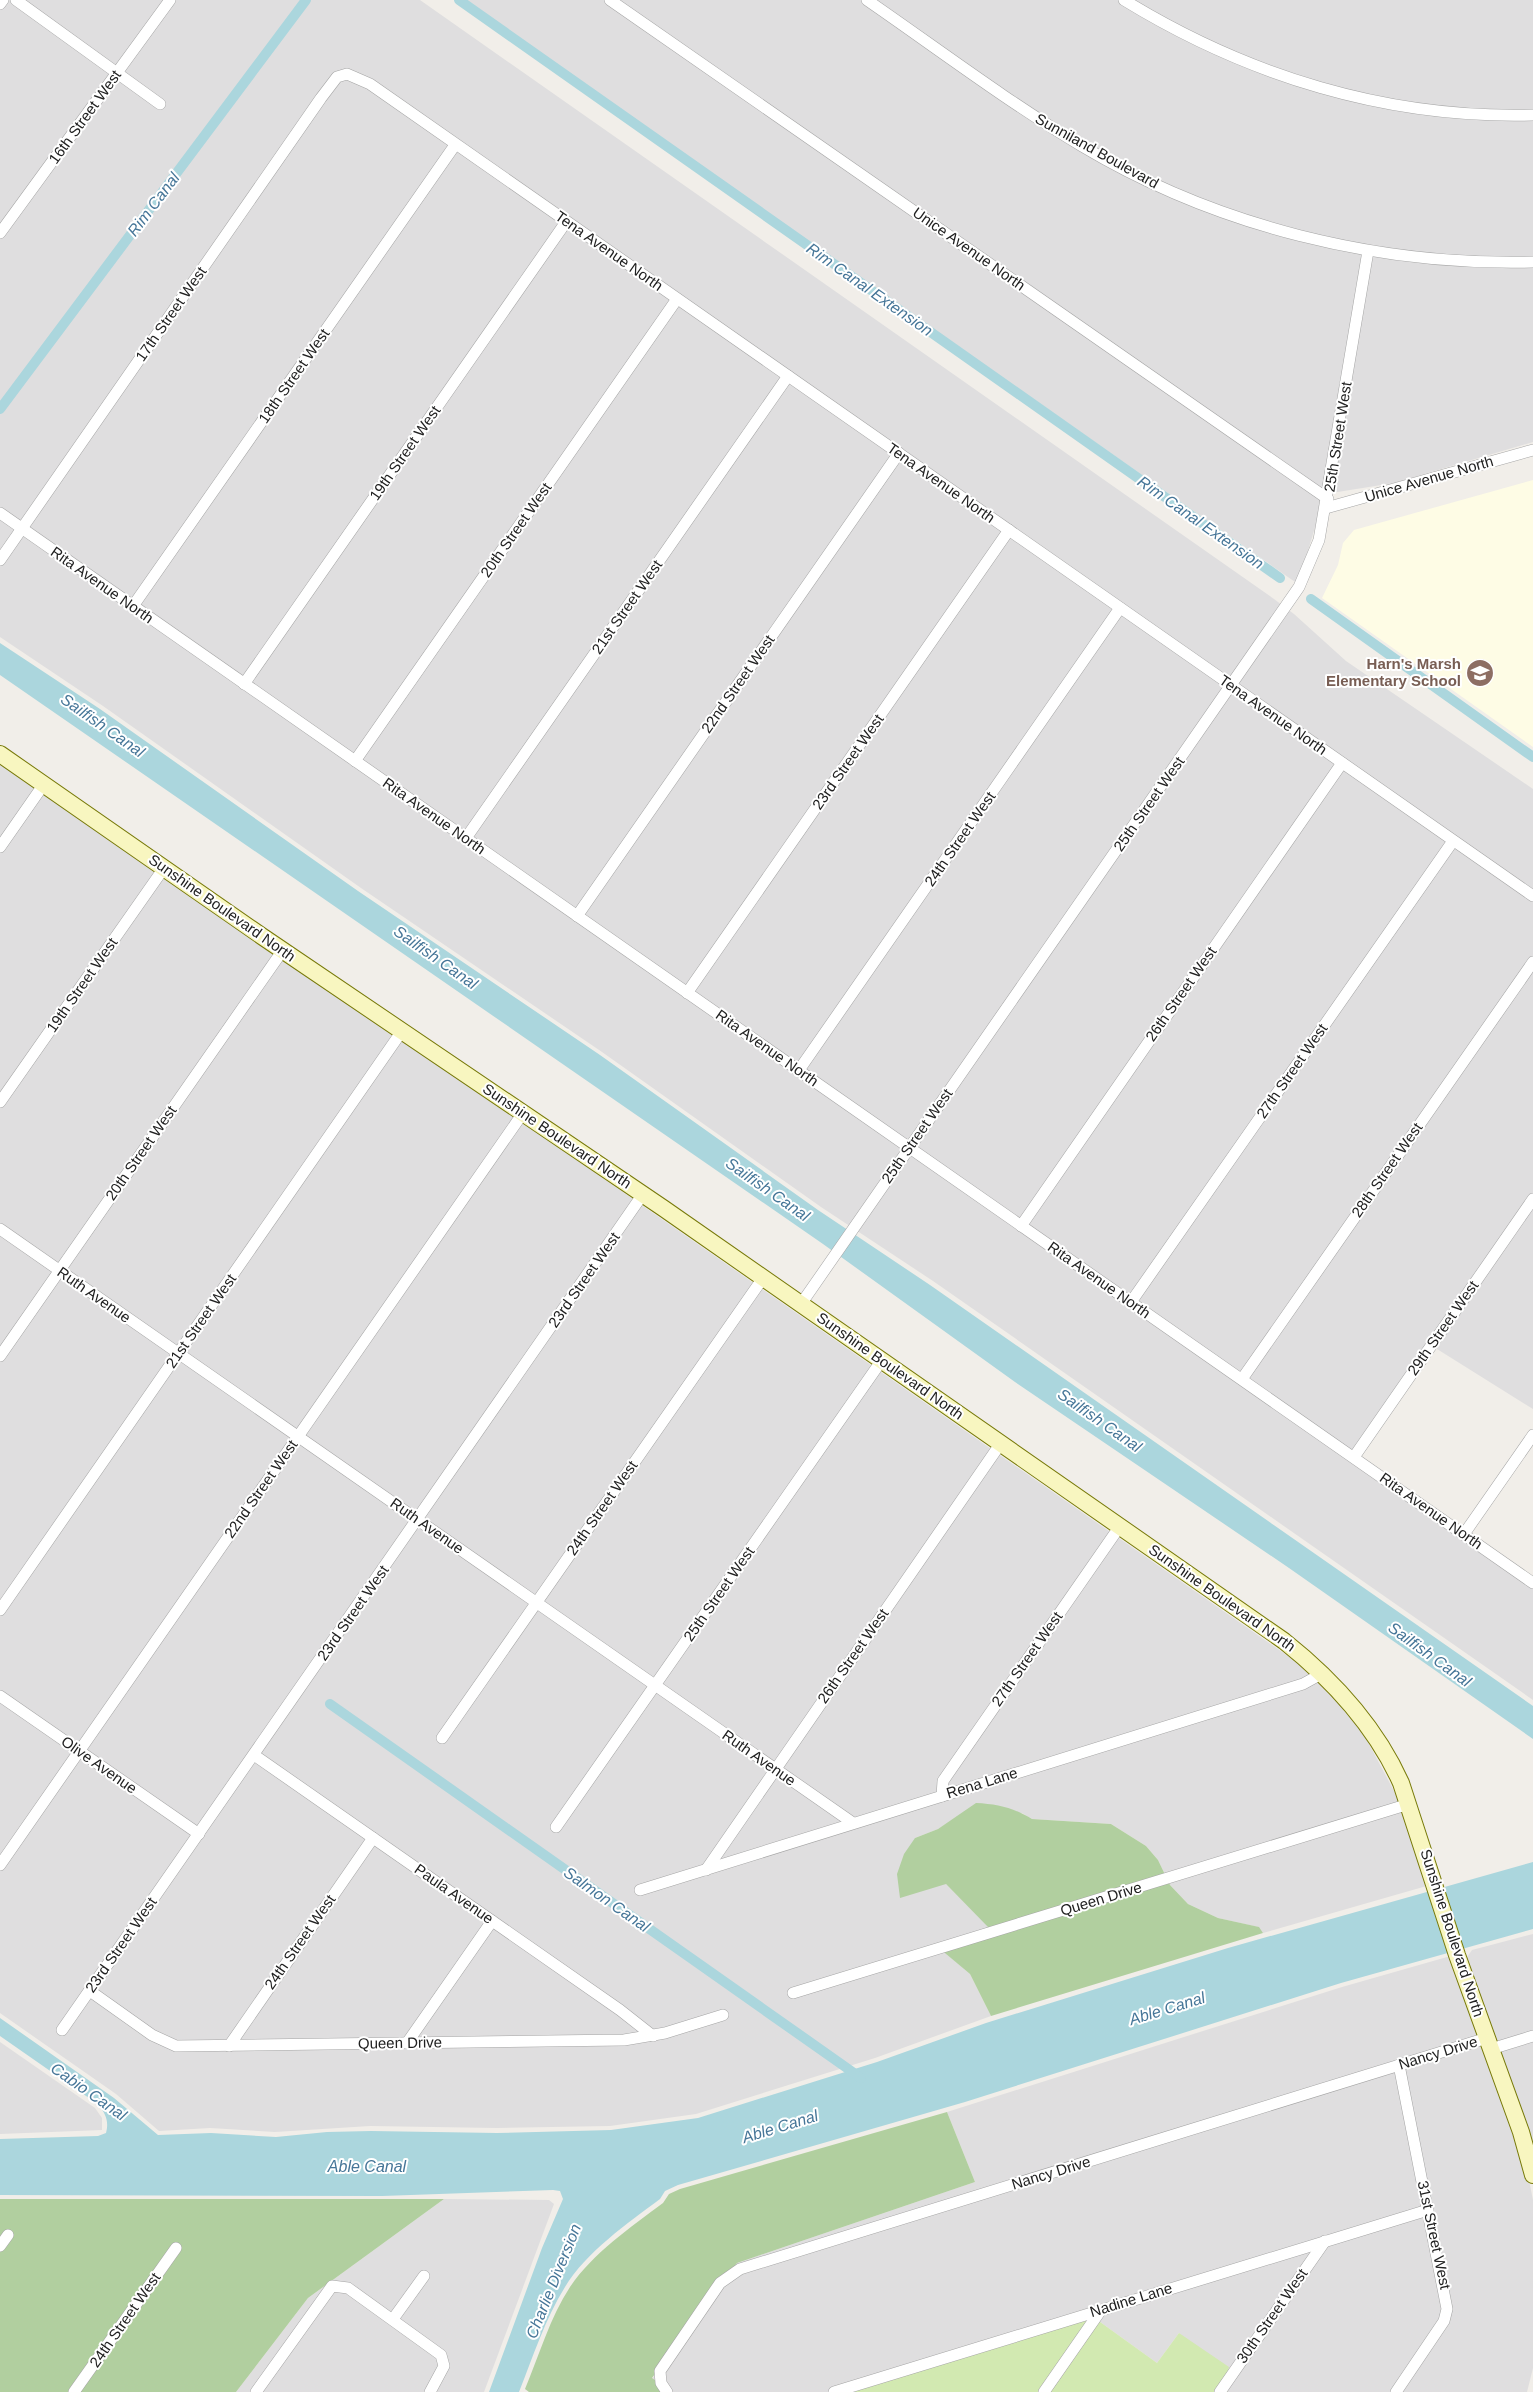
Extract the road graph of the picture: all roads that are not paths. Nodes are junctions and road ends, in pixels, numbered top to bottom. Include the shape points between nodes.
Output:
1 (3, 0) edge
2 (16, 0) edge
3 (170, 0) edge
4 (610, 0) edge
5 (867, 0) edge
6 (1124, 0) edge
7 (0, 4) edge
8 (117, 73) junction
9 (347, 74) joint
10 (160, 104) dead end
11 (1533, 115) edge
12 (455, 145) junction
13 (566, 222) junction
14 (0, 233) edge
15 (1368, 251) junction
16 (1533, 262) edge
17 (677, 299) junction
18 (788, 376) junction
19 (1533, 450) edge
20 (899, 453) junction
21 (1327, 503) junction
22 (0, 513) edge
23 (23, 529) junction
24 (1009, 530) junction
25 (0, 560) edge
26 (133, 606) junction
27 (1120, 608) junction
28 (244, 684) junction
29 (1232, 685) junction
30 (0, 754) edge
31 (355, 761) junction
32 (1342, 763) junction
33 (44, 784) junction
34 (466, 838) junction
35 (1453, 841) junction
36 (0, 847) edge
37 (164, 868) junction
38 (1533, 896) edge
39 (577, 916) junction
40 (282, 950) junction
41 (1533, 962) edge
42 (687, 993) junction
43 (402, 1031) junction
44 (799, 1070) junction
45 (0, 1102) edge
46 (523, 1114) junction
47 (910, 1148) junction
48 (643, 1194) junction
49 (1533, 1199) edge
50 (1021, 1226) junction
51 (0, 1230) edge
52 (59, 1271) junction
53 (763, 1278) junction
54 (1131, 1302) junction
55 (801, 1304) junction
56 (178, 1354) junction
57 (0, 1356) edge
58 (882, 1360) junction
59 (1242, 1379) junction
60 (1533, 1435) edge
61 (298, 1437) junction
62 (1001, 1443) junction
63 (1354, 1456) junction
64 (417, 1520) junction
65 (1120, 1526) junction
66 (1464, 1534) junction
67 (1533, 1583) edge
68 (536, 1603) junction
69 (0, 1610) edge
70 (1323, 1673) junction
71 (655, 1685) junction
72 (0, 1696) edge
73 (442, 1738) dead end
74 (79, 1751) junction
75 (254, 1756) junction
76 (775, 1768) junction
77 (942, 1796) junction
78 (1409, 1804) junction
79 (853, 1824) junction
80 (556, 1827) dead end
81 (199, 1834) junction
82 (373, 1838) junction
83 (0, 1865) edge
84 (706, 1870) junction
85 (640, 1890) dead end
86 (492, 1921) junction
87 (90, 1991) junction
88 (794, 1993) dead end
89 (723, 2015) dead end
90 (62, 2030) dead end
91 (654, 2036) junction
92 (1533, 2036) edge
93 (407, 2043) junction
94 (1489, 2044) junction
95 (229, 2046) junction
96 (1399, 2066) junction
97 (1529, 2147) edge
98 (1533, 2175) edge
99 (1428, 2210) junction
100 (8, 2235) dead end
101 (1325, 2241) junction
102 (0, 2246) edge
103 (176, 2248) dead end
104 (424, 2276) dead end
105 (1101, 2310) junction
106 (393, 2319) junction
107 (74, 2392) edge
108 (256, 2392) edge
109 (430, 2392) edge
110 (668, 2392) edge
111 (834, 2392) edge
112 (1044, 2392) edge
113 (1220, 2392) edge
114 (1396, 2392) edge

1 - 7 street
2 - 8 street
3 - 8 street, 16th Street West
4 - 21 street, Unice Avenue North
5 - 15 street, Sunniland Boulevard via 1033,116 1123,168 1237,217
6 - 11 street via 1224,54 1317,88 1371,101 1436,111
8 - 10 street
8 - 14 street, 16th Street West
9 - 12 street, Tena Avenue North via 370,84
9 - 23 street, 17th Street West via 337,77 321,98
12 - 13 street, Tena Avenue North
12 - 26 street, 18th Street West
13 - 17 street, Tena Avenue North
13 - 28 street, 19th Street West
15 - 16 street, Sunniland Boulevard via 1445,260
15 - 21 street, 25th Street West
17 - 18 street, Tena Avenue North
17 - 31 street, 20th Street West
18 - 20 street, Tena Avenue North
18 - 34 street, 21st Street West
19 - 21 street, Unice Avenue North
20 - 24 street, Tena Avenue North
20 - 39 street, 22nd Street West
21 - 29 street, 25th Street West via 1315,554 1299,587
22 - 23 street, Rita Avenue North
23 - 25 street, 17th Street West
23 - 26 street, Rita Avenue North
24 - 27 street, Tena Avenue North
24 - 42 street, 23rd Street West
26 - 28 street, Rita Avenue North
27 - 29 street, Tena Avenue North
27 - 44 street, 24th Street West
28 - 31 street, Rita Avenue North
29 - 32 street, Tena Avenue North
29 - 47 street, 25th Street West
30 - 33 street, Sunshine Boulevard North
31 - 34 street, Rita Avenue North
32 - 35 street, Tena Avenue North
32 - 50 street, 26th Street West
33 - 36 street
33 - 37 street, Sunshine Boulevard North
34 - 39 street, Rita Avenue North
35 - 38 street, Tena Avenue North
35 - 54 street, 27th Street West
37 - 40 street, Sunshine Boulevard North
37 - 45 street, 19th Street West
39 - 42 street, Rita Avenue North
40 - 43 street, Sunshine Boulevard North
40 - 52 street, 20th Street West
41 - 59 street, 28th Street West
42 - 44 street, Rita Avenue North
43 - 46 street, Sunshine Boulevard North
43 - 56 street, 21st Street West
44 - 47 street, Rita Avenue North
46 - 48 street, Sunshine Boulevard North
46 - 61 street, 22nd Street West
47 - 50 street, Rita Avenue North
47 - 55 street, 25th Street West
48 - 53 street, Sunshine Boulevard North
48 - 64 street, 23rd Street West
49 - 63 street, 29th Street West
50 - 54 street, Rita Avenue North
51 - 52 street, Ruth Avenue
52 - 56 street, Ruth Avenue
52 - 57 street, 20th Street West
53 - 55 street, Sunshine Boulevard North
53 - 68 street, 24th Street West
54 - 59 street, Rita Avenue North
55 - 58 street, Sunshine Boulevard North
56 - 61 street, Ruth Avenue
56 - 69 street, 21st Street West
58 - 62 street, Sunshine Boulevard North
58 - 71 street, 25th Street West
59 - 63 street, Rita Avenue North
60 - 66 street
61 - 64 street, Ruth Avenue
61 - 74 street, 22nd Street West
62 - 65 street, Sunshine Boulevard North
62 - 76 street, 26th Street West
63 - 66 street, Rita Avenue North
64 - 68 street, Ruth Avenue
64 - 75 street, 23rd Street West
65 - 70 street, Sunshine Boulevard North via 1284,1640
65 - 77 street, 27th Street West via 943,1781
66 - 67 street, Rita Avenue North
68 - 71 street, Ruth Avenue
68 - 73 street, 24th Street West
70 - 77 street, Rena Lane via 1303,1684
70 - 78 street, Sunshine Boulevard North via 1368,1725 1395,1770
71 - 76 street, Ruth Avenue
71 - 80 street, 25th Street West
72 - 74 street, Olive Avenue
74 - 81 street, Olive Avenue
74 - 83 street, 22nd Street West
75 - 81 street, 23rd Street West
75 - 82 street, Paula Avenue
76 - 79 street, Ruth Avenue
76 - 84 street, 26th Street West
77 - 79 street, Rena Lane
78 - 88 street, Queen Drive
78 - 94 street, Sunshine Boulevard North
79 - 84 street, Rena Lane
81 - 87 street, 23rd Street West
82 - 86 street, Paula Avenue
82 - 95 street, 24th Street West
84 - 85 street, Rena Lane
86 - 91 street, Paula Avenue
86 - 93 street
87 - 90 street, 23rd Street West
87 - 95 street, Queen Drive via 163,2042 176,2046
89 - 91 street, Queen Drive
91 - 93 street, Queen Drive via 624,2040
92 - 94 street, Nancy Drive
93 - 95 street, Queen Drive
94 - 96 street, Nancy Drive
94 - 97 street, Sunshine Boulevard North
96 - 99 street, 31st Street West
96 - 110 street, Nancy Drive via 740,2269 720,2283 660,2371 661,2383
97 - 98 street, Sunshine Boulevard North
99 - 101 street, Nadine Lane
99 - 114 street, 31st Street West via 1447,2309 1444,2321
100 - 102 street
101 - 105 street, Nadine Lane
101 - 113 street, 30th Street West
103 - 107 street, 24th Street West
104 - 106 street
105 - 111 street, Nadine Lane
105 - 112 street
106 - 108 street via 348,2288 332,2286
106 - 109 street via 441,2355 444,2366

